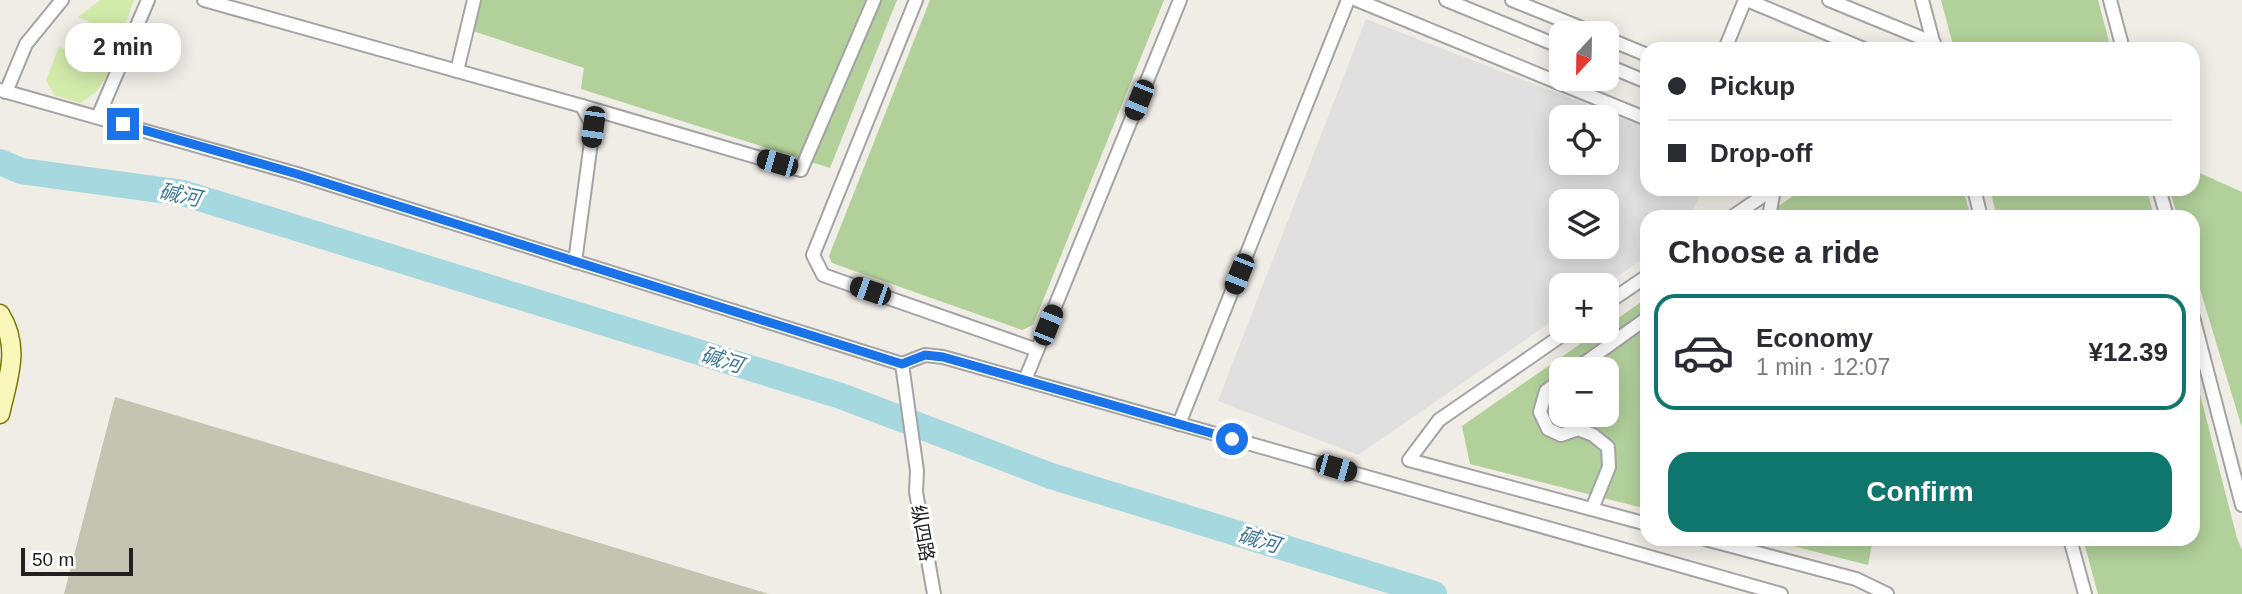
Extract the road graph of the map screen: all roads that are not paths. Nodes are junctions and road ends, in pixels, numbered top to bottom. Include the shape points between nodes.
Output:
1 (62, 0) edge
2 (148, 0) edge
3 (204, 0) edge
4 (474, 0) edge
5 (874, 0) edge
6 (916, 0) edge
7 (1180, 0) edge
8 (1348, 0) edge
9 (1357, 0) edge
10 (1446, 0) edge
11 (1511, 0) edge
12 (1746, 0) edge
13 (1829, 0) edge
14 (1922, 0) edge
15 (2110, 0) edge
16 (1564, 21) edge
17 (1549, 42) edge
18 (1728, 42) edge
19 (1847, 42) edge
20 (1926, 42) edge
21 (1934, 42) edge
22 (2121, 42) edge
23 (1619, 43) edge
24 (1640, 52) edge
25 (1619, 70) edge
26 (457, 71) junction
27 (1640, 79) edge
28 (3, 91) edge
29 (582, 106) junction
30 (1640, 116) edge
31 (98, 117) junction
32 (1763, 196) edge
33 (1742, 210) edge
34 (575, 262) junction
35 (1640, 281) edge
36 (1619, 295) edge
37 (0, 314) edge
38 (1640, 323) edge
39 (1551, 343) edge
40 (2200, 344) edge
41 (1037, 350) junction
42 (1593, 357) edge
43 (902, 364) junction
44 (1025, 380) junction
45 (1549, 389) edge
46 (0, 414) edge
47 (1179, 424) junction
48 (2242, 505) edge
49 (1591, 509) junction
50 (1640, 522) edge
51 (1731, 546) edge
52 (2072, 546) edge
53 (934, 594) edge
54 (1781, 594) edge
55 (1887, 594) edge
56 (2085, 594) edge

1 - 28 street via 26,44
2 - 31 street
3 - 26 street
4 - 26 street
5 - 29 street via 801,170
6 - 41 street via 813,255 823,275
7 - 41 street
8 - 47 street
9 - 30 street
10 - 17 street
11 - 16 street
12 - 18 street
12 - 19 street
13 - 20 street
14 - 21 street
15 - 22 street
23 - 24 street
25 - 27 street
26 - 29 street
28 - 31 street
29 - 34 street via 593,127
31 - 34 street
32 - 33 street
34 - 43 street
35 - 36 street
37 - 46 street via 13,354
38 - 42 street
39 - 49 street via 1439,420 1409,460
40 - 48 street
41 - 44 street
43 - 44 street via 925,355 943,357
43 - 53 street, 纵四路 via 918,471 915,492
44 - 47 street
45 - 49 street via 1540,412 1548,429 1561,435 1578,429 1608,447 1609,467
47 - 54 street
49 - 50 street
51 - 55 street via 1856,579
52 - 56 street

